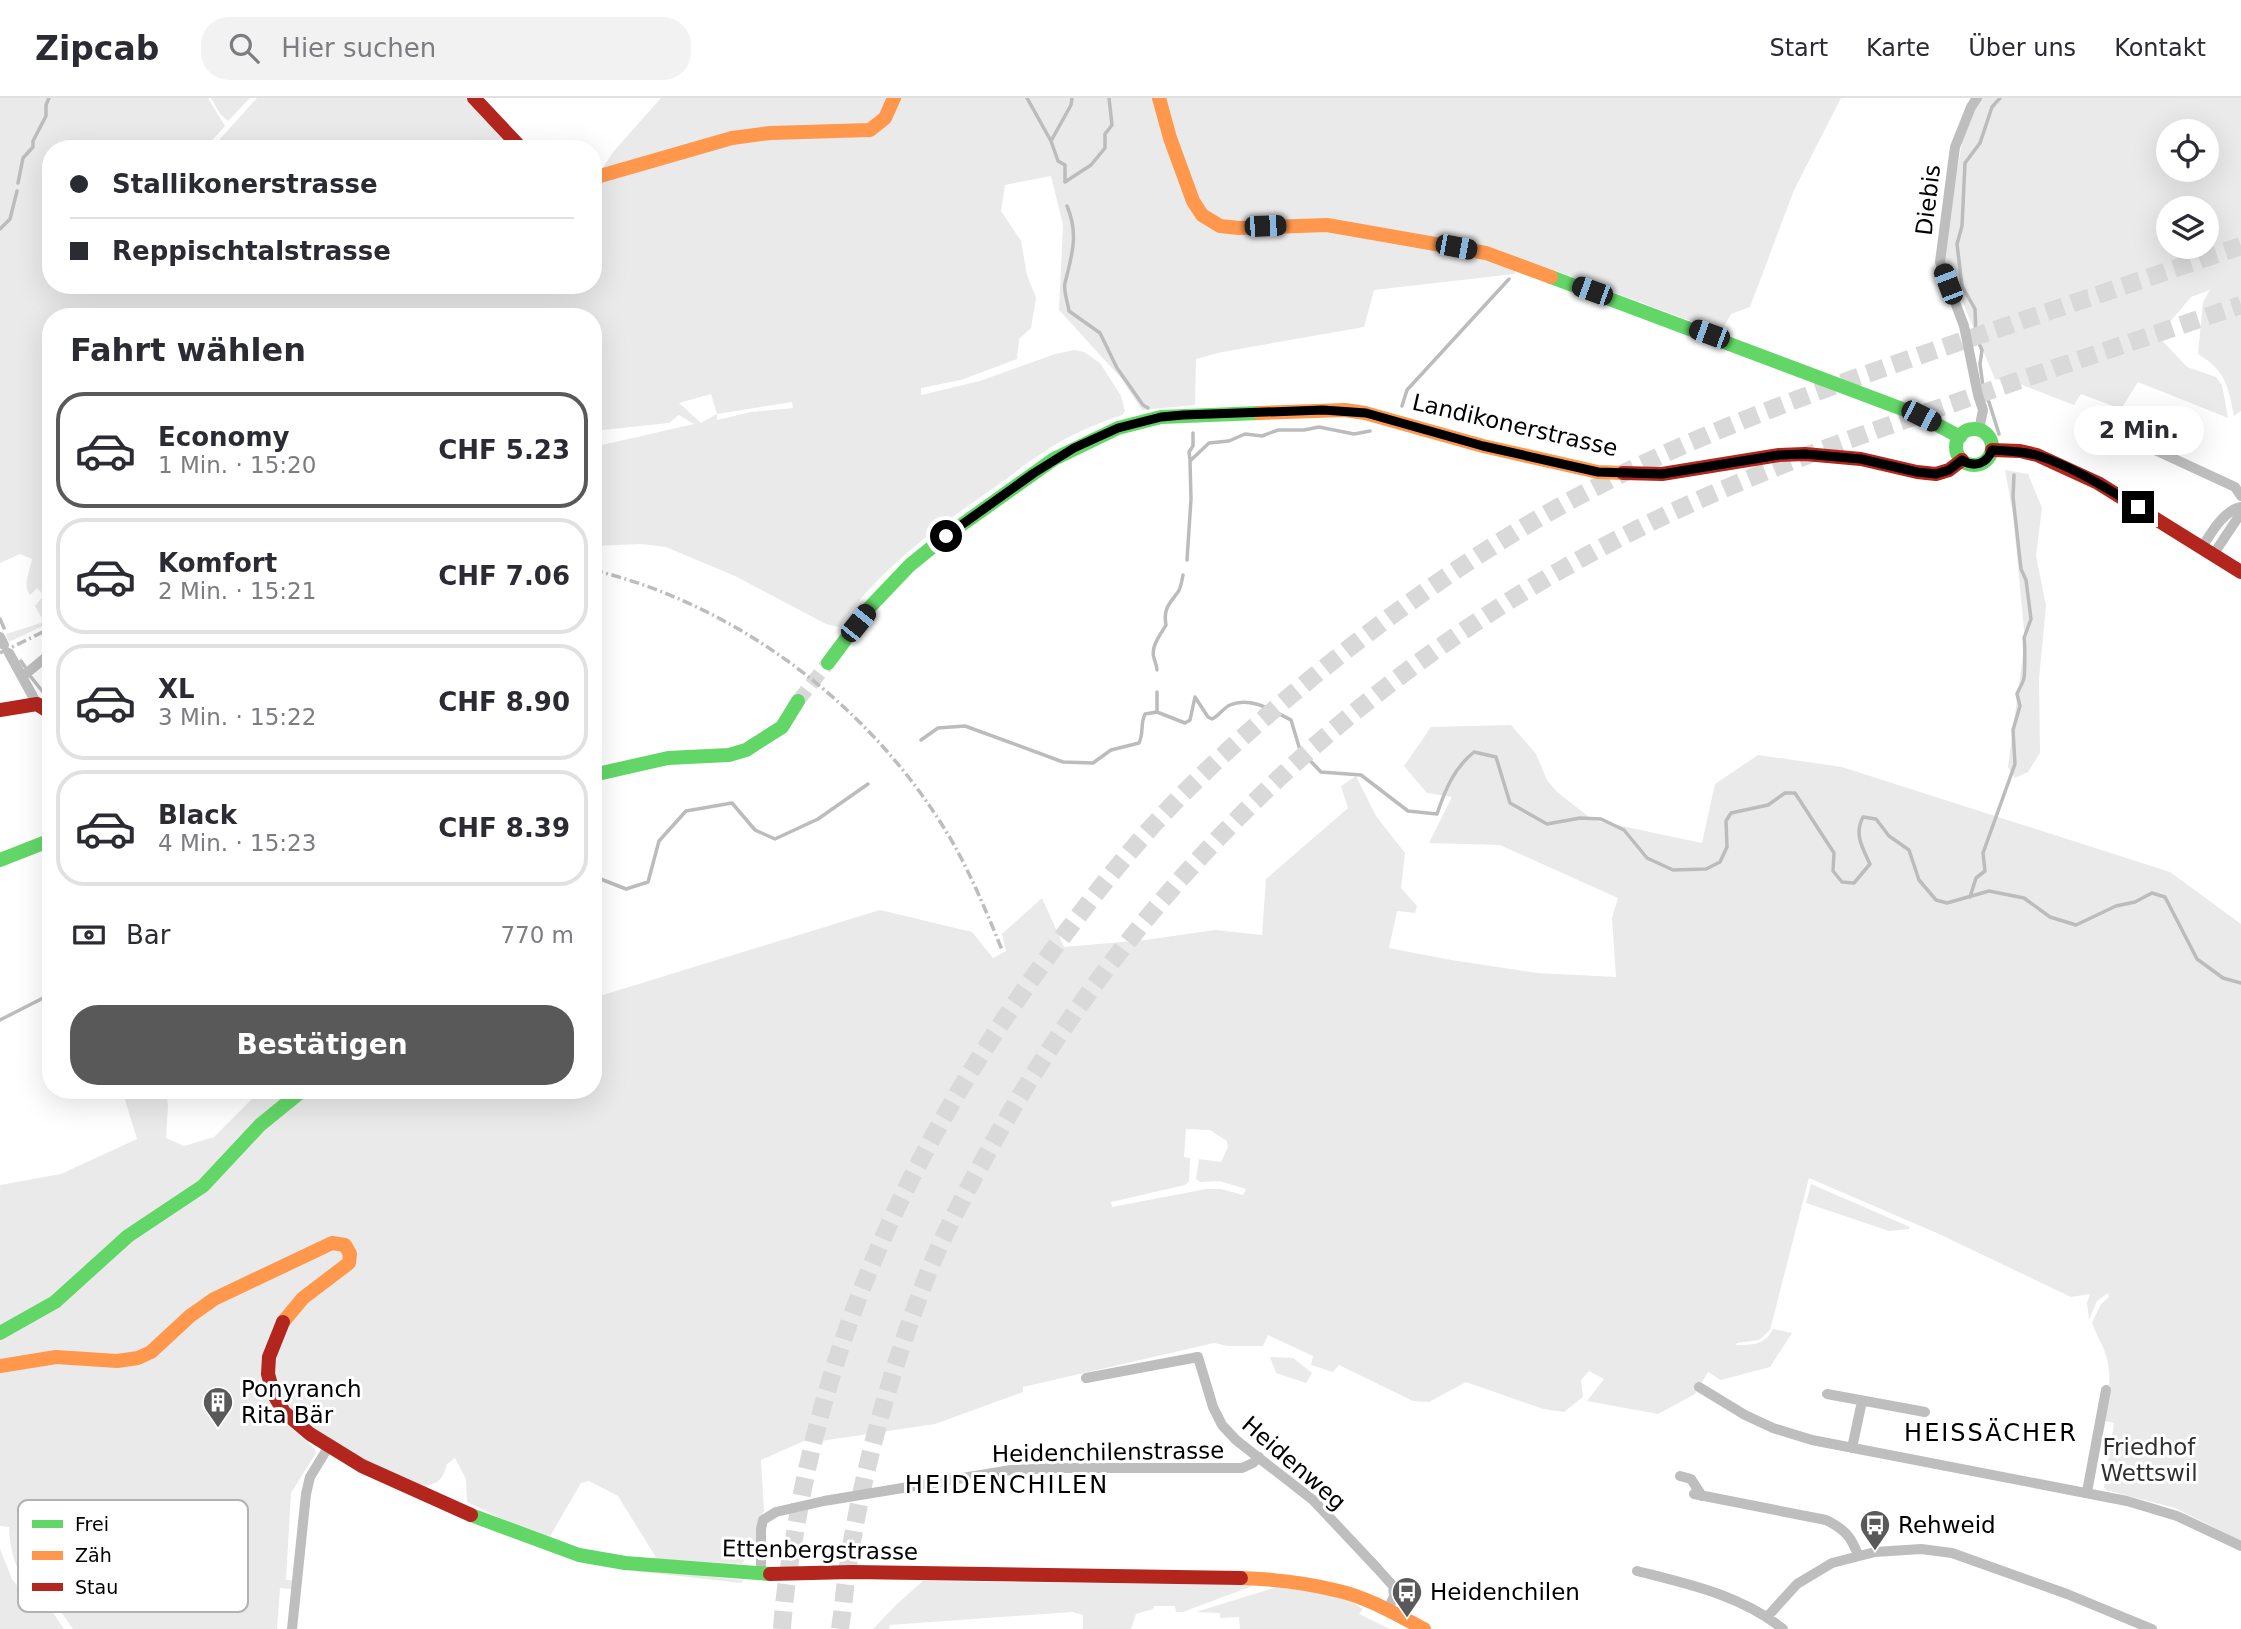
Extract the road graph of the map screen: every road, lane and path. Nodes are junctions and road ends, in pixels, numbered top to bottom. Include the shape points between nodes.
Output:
1 (474, 98) edge
2 (894, 98) edge
3 (1159, 98) edge
4 (1977, 98) edge
5 (514, 140) edge
6 (602, 175) edge
7 (1979, 430) junction
8 (2116, 432) dead end
9 (1960, 437) junction
10 (1992, 450) junction
11 (1962, 460) junction
12 (2241, 496) edge
13 (2238, 510) edge
14 (2208, 551) junction
15 (2241, 572) edge
16 (4, 645) edge
17 (42, 660) edge
18 (828, 663) tunnel mouth
19 (22, 677) junction
20 (798, 701) tunnel mouth
21 (37, 704) junction
22 (42, 707) edge
23 (0, 710) edge
24 (602, 773) edge
25 (42, 844) edge
26 (0, 860) edge
27 (292, 1099) edge
28 (0, 1333) edge
29 (0, 1366) edge
30 (1086, 1378) dead end
31 (1699, 1387) dead end
32 (2106, 1390) dead end
33 (1828, 1394) dead end
34 (1862, 1401) junction
35 (1925, 1412) dead end
36 (329, 1446) junction
37 (1852, 1448) junction
38 (1259, 1457) junction
39 (1680, 1476) dead end
40 (2087, 1492) junction
41 (2241, 1546) edge
42 (1858, 1555) junction
43 (1637, 1571) dead end
44 (761, 1574) junction
45 (1388, 1610) junction
46 (1767, 1617) junction
47 (292, 1629) edge
48 (1424, 1629) edge
49 (1783, 1629) edge
50 (2152, 1629) edge

1 - 5 street
2 - 6 street via 885,118 870,130 739,137
3 - 9 street via 1193,201 1202,215 1220,226 1327,225 1486,253 1734,343 1921,416
4 - 7 street, Diebis via 1955,147 1940,262 1964,327 1983,410
7 - 9 street via 1970,429
7 - 10 street via 1991,440
8 - 12 street via 2235,487
9 - 11 street via 1956,447
10 - 11 street via 1981,463
10 - 14 street via 2037,455 2077,473
11 - 18 street, Landikonerstrasse via 1936,474 1861,459 1805,454 1662,474 1598,472 1345,410 1161,417 1118,428 1054,459 929,549 869,608
13 - 14 street
14 - 15 street
16 - 19 street
17 - 19 street
19 - 21 street
20 - 24 street via 782,727 746,750 668,758
21 - 22 street
21 - 23 street
25 - 26 street
27 - 28 street via 260,1125 203,1186 128,1236 49,1306
29 - 36 street, Ettenbergstrasse via 56,1357 138,1358 214,1299 332,1243 344,1244 349,1263 309,1292 284,1321 272,1347 268,1374 284,1412
30 - 38 street, Heidenweg via 1198,1357 1222,1425
31 - 37 street via 1773,1428
32 - 40 street
33 - 34 street
34 - 35 street
34 - 37 street
36 - 44 street, Ettenbergstrasse via 431,1499 579,1555
36 - 47 street via 310,1477 306,1494
37 - 40 street
38 - 44 street, Heidenchilenstrasse via 1242,1468 1011,1470 812,1503 763,1520
38 - 45 street, Heidenweg via 1313,1500 1393,1586
39 - 42 street via 1691,1479 1698,1495 1826,1520 1843,1528
40 - 41 street via 2177,1516
42 - 46 street via 1808,1576 1787,1592
42 - 50 street via 1904,1548 1952,1553
43 - 46 street via 1718,1593
44 - 45 street, Ettenbergstrasse via 1264,1579 1340,1591
45 - 48 street, Ettenbergstrasse
46 - 49 street

